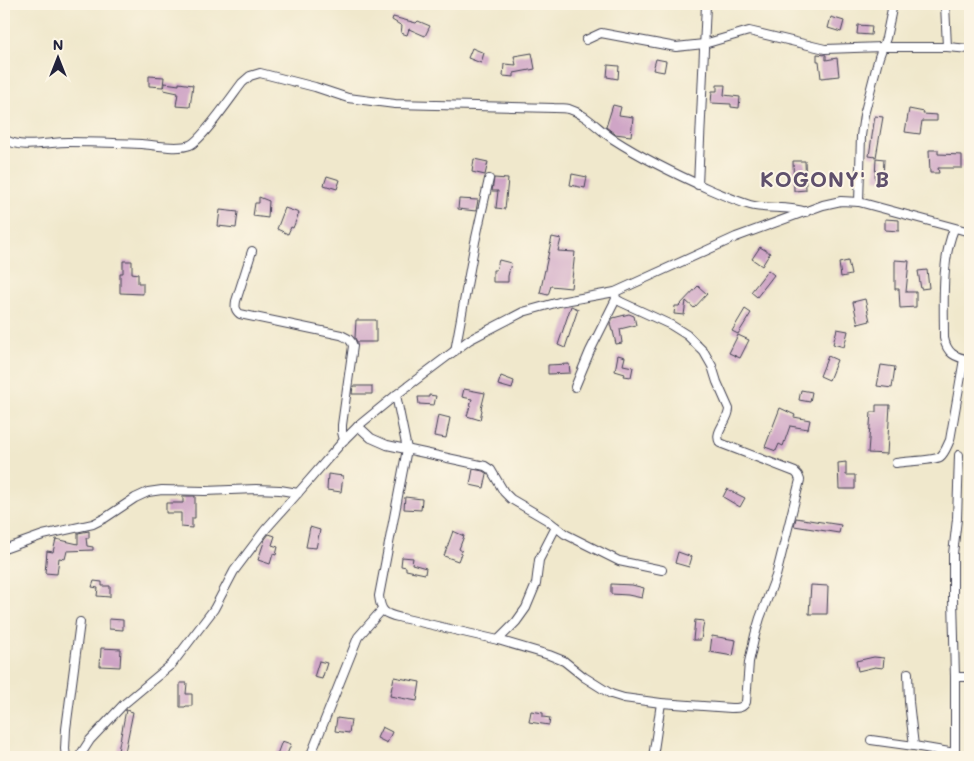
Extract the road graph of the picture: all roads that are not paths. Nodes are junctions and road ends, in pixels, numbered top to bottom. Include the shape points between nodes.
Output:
1 (706, 4) edge
2 (893, 4) edge
3 (945, 4) edge
4 (586, 40) dead end
5 (704, 44) junction
6 (883, 47) junction
7 (947, 47) junction
8 (970, 48) edge
9 (4, 139) edge
10 (489, 179) dead end
11 (698, 184) junction
12 (859, 202) junction
13 (806, 212) junction
14 (954, 229) junction
15 (970, 232) edge
16 (252, 251) dead end
17 (615, 296) junction
18 (455, 351) junction
19 (967, 360) edge
20 (575, 387) dead end
21 (396, 395) junction
22 (358, 426) junction
23 (344, 440) junction
24 (407, 450) junction
25 (959, 454) dead end
26 (896, 462) dead end
27 (298, 493) junction
28 (556, 527) junction
29 (4, 549) edge
30 (662, 570) dead end
31 (383, 611) junction
32 (80, 622) dead end
33 (498, 640) junction
34 (908, 673) dead end
35 (955, 677) junction
36 (970, 677) edge
37 (661, 703) junction
38 (871, 740) dead end
39 (914, 746) junction
40 (955, 755) edge
41 (66, 757) edge
42 (79, 757) edge
43 (310, 757) edge
44 (653, 757) edge

1 - 5 street
2 - 6 street
3 - 7 street
4 - 5 street via 601,33 676,47
5 - 6 street via 749,31 825,49
5 - 11 street
6 - 7 street
6 - 12 street via 864,115
7 - 8 street
9 - 11 street via 24,145 66,142 189,145 200,138 242,83 260,73 348,98 395,104 568,109 654,163
10 - 18 street
11 - 13 street via 753,206
12 - 13 street via 823,204
12 - 14 street
13 - 17 street via 736,237
14 - 15 street
14 - 19 street via 944,282 944,338 951,354
16 - 23 street via 236,301 236,311 351,341 342,425
17 - 18 street via 559,302 523,312 469,340
17 - 20 street
17 - 37 street via 630,307 687,335 704,352 729,409 718,435 720,443 786,468 800,480 776,576 755,635 746,702 742,707 731,708
18 - 21 street
19 - 26 street via 946,450 933,459
21 - 22 street
21 - 24 street
22 - 23 street
22 - 24 street via 371,438
23 - 27 street
24 - 28 street via 485,466 511,500
24 - 31 street via 379,596
25 - 35 street via 953,554
27 - 29 street via 256,489 148,492 93,524 43,535
27 - 42 street via 234,571 214,609 172,664 124,704 90,740
28 - 30 street via 619,561
28 - 33 street via 539,560 536,584 526,608
31 - 33 street
31 - 43 street via 358,637
32 - 41 street via 66,729
33 - 37 street via 564,661 611,694
34 - 39 street
35 - 36 street
35 - 40 street
37 - 44 street
38 - 39 street
39 - 40 street

